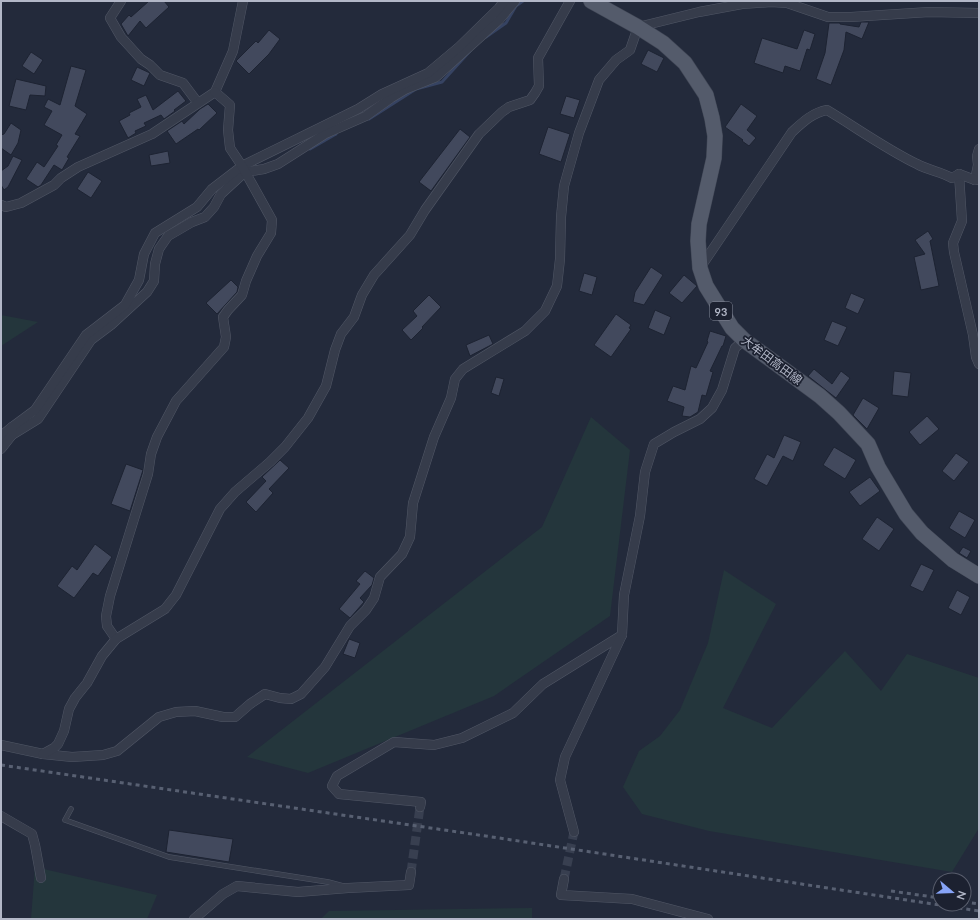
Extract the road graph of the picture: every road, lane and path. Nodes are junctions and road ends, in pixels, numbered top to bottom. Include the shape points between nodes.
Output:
1 (121, 1) edge
2 (243, 1) edge
3 (504, 1) edge
4 (516, 1) edge
5 (570, 1) edge
6 (591, 1) edge
7 (979, 12) edge
8 (638, 27) junction
9 (215, 92) junction
10 (198, 103) junction
11 (979, 149) edge
12 (244, 169) junction
13 (959, 174) junction
14 (977, 180) edge
15 (1, 206) edge
16 (700, 268) junction
17 (744, 340) junction
18 (979, 364) edge
19 (12, 431) junction
20 (1, 436) edge
21 (1, 450) edge
22 (979, 576) edge
23 (622, 635) junction
24 (116, 639) junction
25 (1, 745) edge
26 (43, 754) junction
27 (420, 807) dead end
28 (71, 809) dead end
29 (1, 816) edge
30 (574, 832) tunnel mouth
31 (411, 872) tunnel mouth
32 (41, 878) dead end
33 (564, 879) tunnel mouth
34 (348, 888) junction
35 (194, 919) edge
36 (708, 919) edge

1 - 10 street via 110,18 121,37 160,75 183,83
2 - 9 street via 233,51
3 - 12 street via 460,47 428,73 382,94
4 - 12 street via 499,20 436,77 406,89 366,116 325,134 278,164 264,169
5 - 24 street via 538,58 539,86 536,93 530,100 502,112 479,134 410,235 374,275 362,295 354,317 341,334 326,386 308,418 285,447 220,509 176,595 165,608
6 - 8 main road, 大牟田高田線 / 93
7 - 8 street via 828,17 786,3 771,2 742,4
8 - 16 main road, 大牟田高田線 / 93 via 663,43 685,63 706,95 712,118 715,136 714,158 699,224
8 - 26 street via 630,50 616,60 599,80 579,133 564,186 557,286 545,311 525,331 463,369 455,379 451,398 434,437 414,503 410,537 402,554 380,577 374,598 350,626 325,667 301,694 291,699 265,694 235,717 195,711 176,712 159,717 117,751 103,755 72,757
9 - 10 street
9 - 12 street via 230,105 230,148
10 - 15 street via 152,134 78,167 54,185 21,203
11 - 14 street
12 - 19 street via 212,189 197,207 155,233 144,254 139,280 125,305 86,335 35,410
12 - 19 street via 221,194 205,217 168,236 159,249 154,281 147,292 91,340 38,419
12 - 24 street via 272,220 271,233 257,256 242,295 223,317 226,337 224,347 176,401 157,437 110,596 107,626
13 - 14 street
13 - 16 street via 952,178 918,165 827,110 818,112 792,132
13 - 18 street via 962,221 953,243
16 - 17 main road, 大牟田高田線 / 93 via 706,286 716,303 732,328
17 - 22 main road, 大牟田高田線 / 93 via 839,413 868,444 878,467 906,514 922,533 953,560
17 - 23 street via 735,348 722,390 712,408 700,419 654,444 646,472 624,595
19 - 20 street
19 - 21 street
23 - 27 street via 543,684 513,712 462,738 434,745 394,742 337,776 332,786 339,794 421,802
23 - 30 street via 565,757 560,780
24 - 26 street via 75,698 58,744
25 - 26 street
28 - 34 lane via 65,820 169,857 328,882
29 - 32 street via 32,834
31 - 34 street via 409,885
33 - 36 street via 561,894 632,899
34 - 35 street via 298,892 237,886

